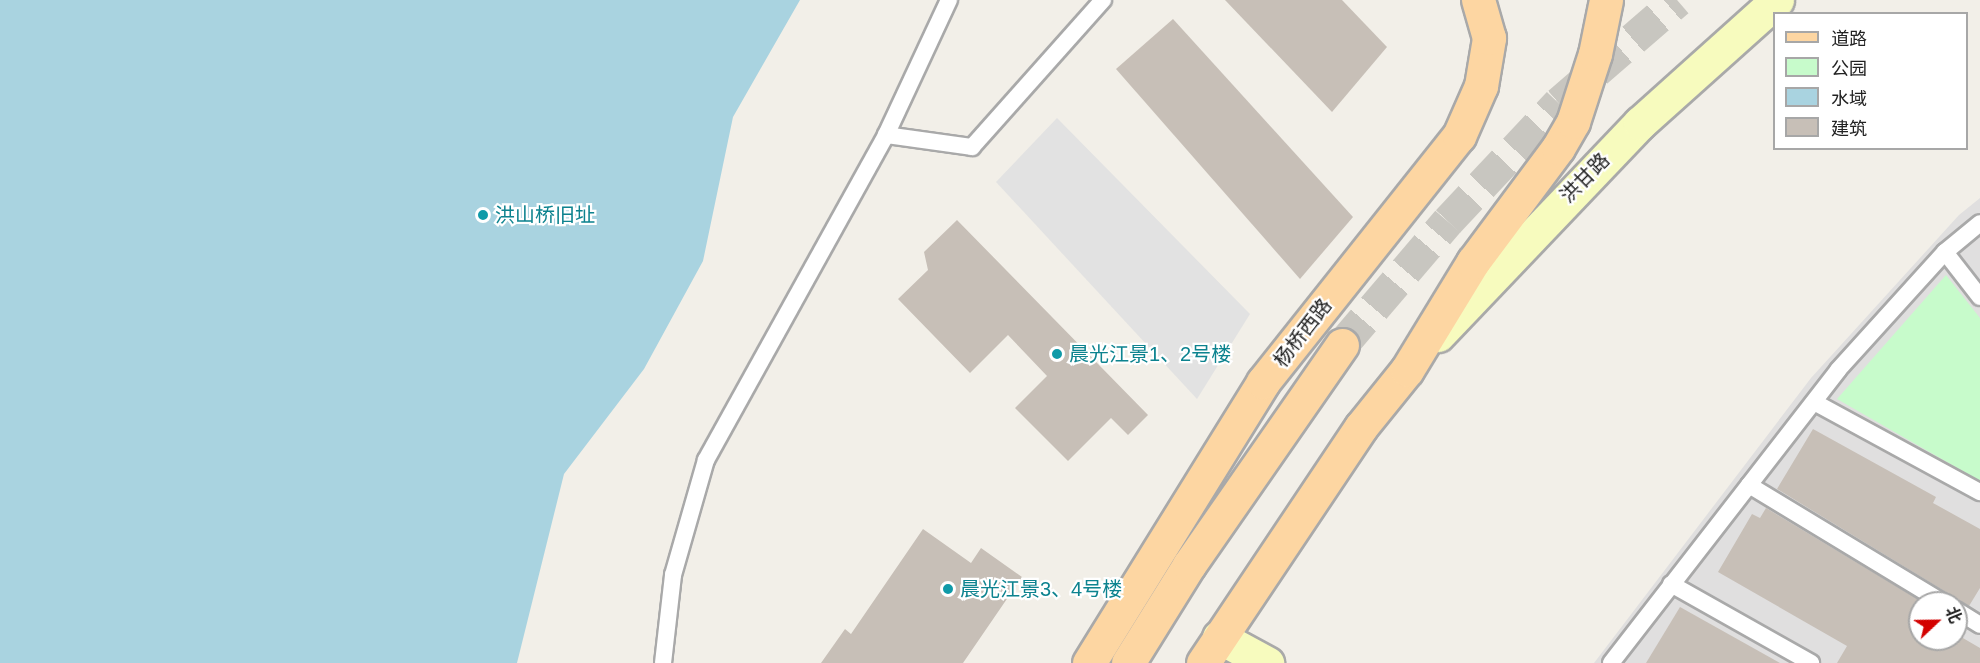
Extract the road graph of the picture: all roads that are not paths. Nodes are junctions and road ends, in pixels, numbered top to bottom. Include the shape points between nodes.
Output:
1 (949, 0) edge
2 (1103, 0) edge
3 (1478, 0) edge
4 (1606, 0) edge
5 (1770, 1) edge
6 (886, 135) junction
7 (1980, 223) edge
8 (1945, 252) junction
9 (1980, 297) edge
10 (1342, 345) tunnel mouth
11 (1407, 370) junction
12 (1814, 402) junction
13 (1749, 485) junction
14 (1980, 492) edge
15 (1671, 584) junction
16 (1924, 591) edge
17 (1211, 650) edge
18 (663, 663) edge
19 (1089, 663) edge
20 (1128, 663) edge
21 (1267, 663) edge
22 (1611, 663) edge
23 (1811, 663) edge

1 - 6 lane
2 - 6 lane via 972,147
3 - 19 main road, 杨桥西路 via 1489,38 1480,86 1459,136 1263,382
4 - 11 main road via 1595,54 1563,139 1473,262
5 - 11 main road, 洪甘路 via 1640,123 1520,244
6 - 18 lane via 706,460 673,574
7 - 8 lane
8 - 9 lane
8 - 12 lane
10 - 20 main road via 1189,564
11 - 17 main road via 1361,427
12 - 13 lane
12 - 14 lane
13 - 15 lane
13 - 16 lane
15 - 22 lane
15 - 23 lane
17 - 21 main road

